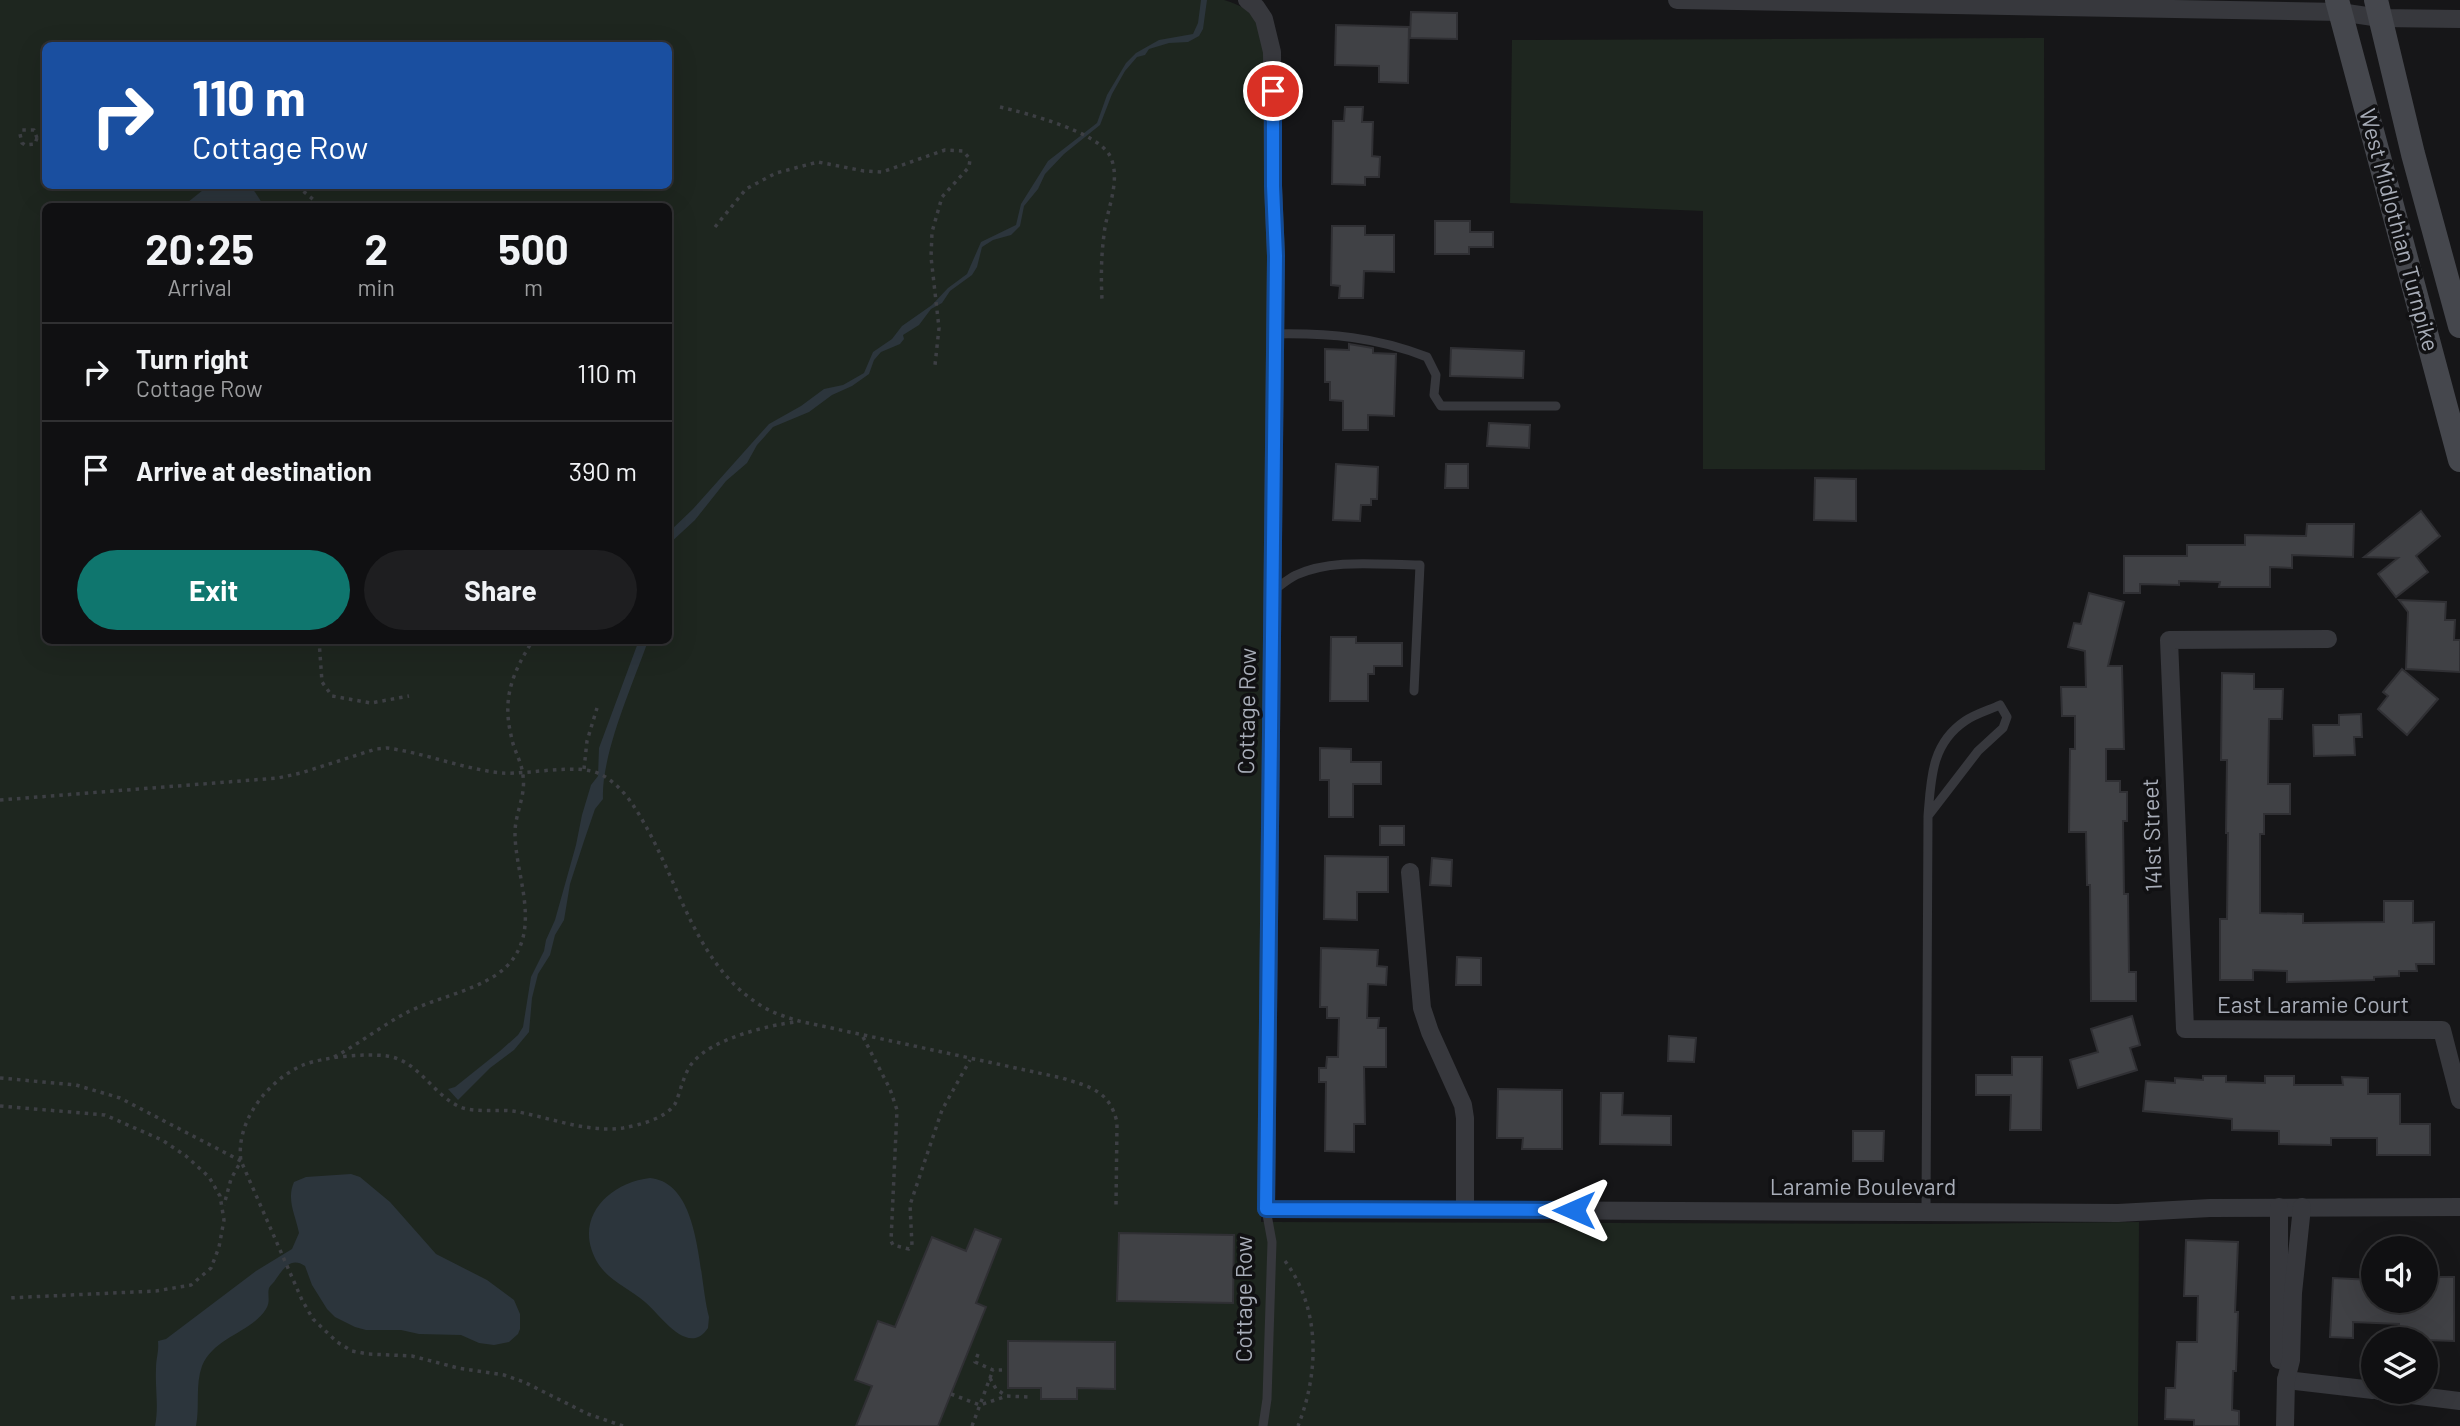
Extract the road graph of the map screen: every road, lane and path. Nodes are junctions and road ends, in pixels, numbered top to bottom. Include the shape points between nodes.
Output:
1 (1677, 0) edge
2 (1249, 1) edge
3 (2339, 6) edge
4 (2378, 9) edge
5 (2460, 19) edge
6 (1000, 107) dead end
7 (37, 138) junction
8 (42, 139) edge
9 (301, 189) edge
10 (317, 203) edge
11 (715, 228) dead end
12 (1102, 300) dead end
13 (2460, 326) edge
14 (1275, 334) junction
15 (935, 365) dead end
16 (1556, 406) dead end
17 (2460, 460) edge
18 (1273, 590) junction
19 (2328, 639) dead end
20 (319, 644) edge
21 (531, 644) edge
22 (1414, 691) dead end
23 (409, 696) dead end
24 (597, 708) dead end
25 (584, 769) junction
26 (523, 773) junction
27 (0, 800) edge
28 (1928, 816) junction
29 (1410, 872) dead end
30 (799, 1021) junction
31 (2185, 1029) joint
32 (862, 1035) junction
33 (330, 1059) junction
34 (970, 1059) junction
35 (0, 1078) edge
36 (2460, 1100) edge
37 (0, 1105) edge
38 (241, 1161) junction
39 (1116, 1207) dead end
40 (2279, 1207) junction
41 (2302, 1207) junction
42 (2460, 1207) edge
43 (223, 1208) junction
44 (1266, 1209) junction
45 (1465, 1210) junction
46 (1926, 1212) junction
47 (1272, 1242) junction
48 (7, 1298) dead end
49 (978, 1354) dead end
50 (993, 1370) junction
51 (1002, 1370) dead end
52 (990, 1378) junction
53 (2286, 1380) junction
54 (2361, 1389) edge
55 (951, 1394) dead end
56 (1007, 1396) junction
57 (1028, 1397) dead end
58 (2438, 1398) edge
59 (2460, 1401) edge
60 (980, 1405) junction
61 (622, 1426) edge
62 (972, 1426) edge
63 (1263, 1426) edge
64 (1298, 1426) edge
65 (2285, 1426) edge

1 - 3 street
2 - 14 street, Cottage Row via 1264,19 1272,52
3 - 4 street
3 - 17 main road, West Midlothian Turnpike
4 - 5 street
4 - 13 main road, West Midlothian Turnpike
6 - 12 path via 1040,117 1108,153 1114,177 1103,237
7 - 7 path via 30,129 20,134 25,145 35,144
7 - 8 path
9 - 10 path
11 - 15 path via 746,189 776,173 818,162 883,172 946,150 968,155 970,164 938,208 930,246 939,328
14 - 16 lane via 1356,337 1394,344 1427,357 1436,375 1434,395 1441,407
14 - 18 street, Cottage Row
18 - 22 lane via 1296,575 1317,569 1348,564 1420,565
18 - 44 street, Cottage Row
19 - 31 street, 141st Street via 2168,640
20 - 23 path via 322,682 332,696 371,703
21 - 26 path via 513,674 509,697 511,736
24 - 25 path
25 - 26 path
25 - 30 path via 612,781 626,796 724,974 760,1006
26 - 27 path via 387,748 278,778
26 - 33 path via 515,831 525,921 514,957 492,977 404,1014
28 - 28 lane via 1932,773 1941,745 1964,722 2000,705 2007,717 2003,728 1978,751
28 - 46 lane
29 - 45 street via 1422,1008 1465,1118
30 - 32 path
30 - 33 path via 755,1030 702,1053 688,1068 675,1104 666,1113 621,1128 467,1109 397,1058
31 - 36 street, East Laramie Court via 2442,1030
32 - 34 path
32 - 34 path via 897,1110 891,1241 904,1249 912,1245 910,1205 938,1121
33 - 38 path via 293,1071 260,1101 243,1127
34 - 39 path via 1062,1078 1104,1095 1117,1122
35 - 38 path via 57,1082 109,1094
37 - 43 path via 93,1112 162,1140 200,1167 215,1186
38 - 43 path
38 - 61 path via 291,1278 313,1319 337,1342 352,1351 412,1356 504,1375
40 - 41 street, Laramie Boulevard
40 - 46 street, Laramie Boulevard via 2118,1213
40 - 53 street via 2279,1359
41 - 42 street, Laramie Boulevard
41 - 53 street
43 - 48 path via 215,1258 191,1285 156,1291
44 - 45 street, Laramie Boulevard
44 - 47 lane, Cottage Row
45 - 46 street, Laramie Boulevard
47 - 63 lane, Cottage Row via 1268,1399
47 - 64 path via 1298,1281 1311,1318 1313,1362
49 - 50 path via 975,1362
50 - 51 path
50 - 52 path
52 - 56 path
52 - 60 path
53 - 54 street
53 - 65 street
55 - 60 path
56 - 57 path
56 - 60 path
58 - 59 street
60 - 62 path

